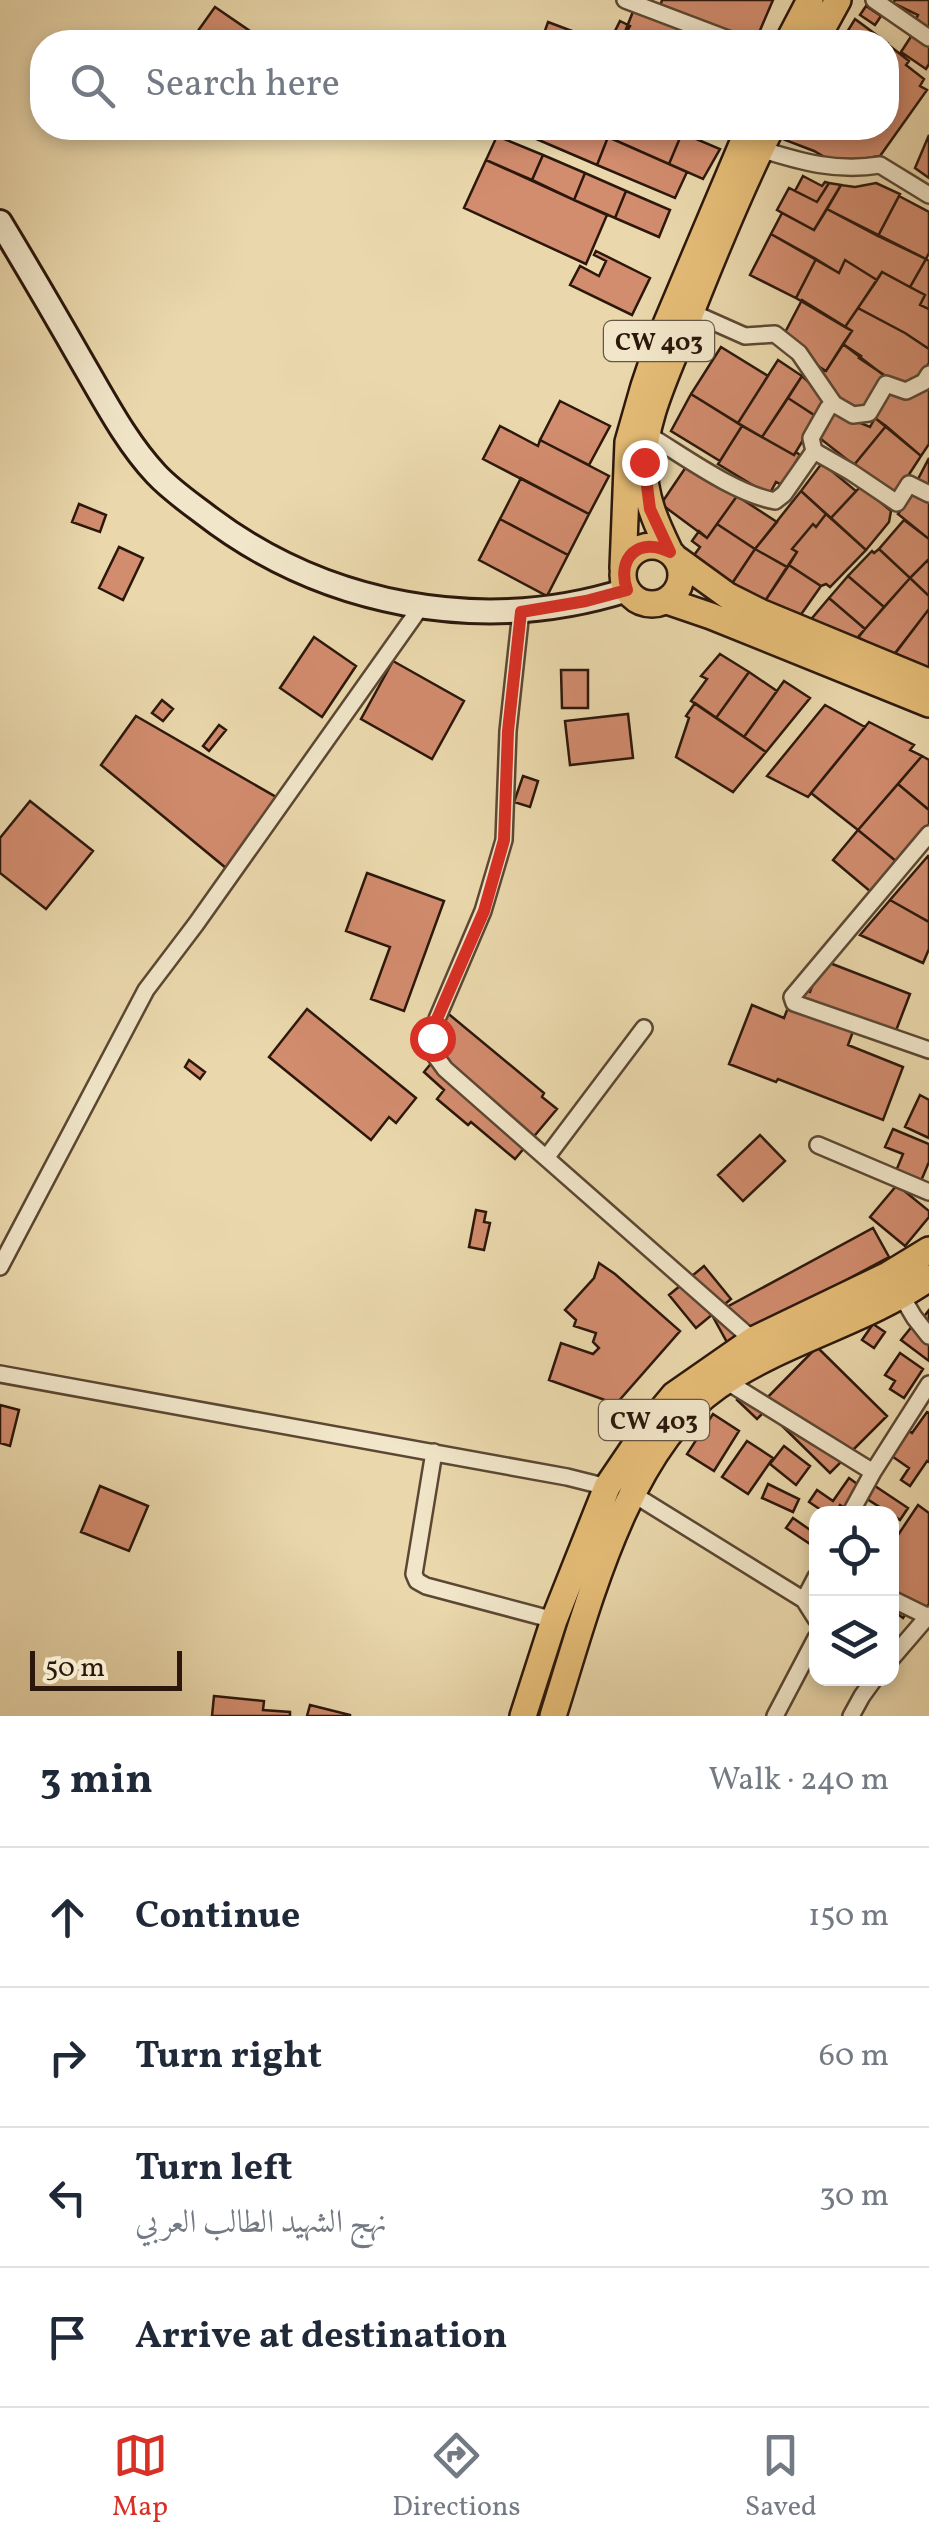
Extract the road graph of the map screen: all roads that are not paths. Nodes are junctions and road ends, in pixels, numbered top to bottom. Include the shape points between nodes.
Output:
1 (625, 0) edge
2 (838, 0) edge
3 (874, 0) edge
4 (807, 1) edge
5 (704, 30) edge
6 (794, 30) edge
7 (822, 30) edge
8 (929, 38) edge
9 (758, 140) edge
10 (758, 140) edge
11 (768, 140) edge
12 (929, 195) edge
13 (0, 222) edge
14 (691, 312) junction
15 (929, 374) edge
16 (834, 404) junction
17 (647, 434) junction
18 (814, 451) junction
19 (929, 494) edge
20 (673, 555) junction
21 (625, 579) junction
22 (667, 600) junction
23 (420, 608) junction
24 (521, 612) junction
25 (929, 682) edge
26 (929, 704) edge
27 (929, 834) edge
28 (644, 1028) dead end
29 (929, 1050) edge
30 (818, 1146) dead end
31 (546, 1158) junction
32 (929, 1192) edge
33 (929, 1250) edge
34 (0, 1267) edge
35 (929, 1278) edge
36 (901, 1295) junction
37 (929, 1336) edge
38 (754, 1340) junction
39 (0, 1374) edge
40 (726, 1381) junction
41 (929, 1384) edge
42 (434, 1452) junction
43 (873, 1472) junction
44 (608, 1487) junction
45 (633, 1494) junction
46 (854, 1506) edge
47 (809, 1590) edge
48 (804, 1600) junction
49 (899, 1602) edge
50 (809, 1608) edge
51 (929, 1616) edge
52 (554, 1620) junction
53 (899, 1650) edge
54 (809, 1651) edge
55 (869, 1686) edge
56 (777, 1712) edge
57 (523, 1716) edge
58 (553, 1716) edge
59 (796, 1716) edge
60 (851, 1716) edge

1 - 5 street
2 - 7 main road
3 - 8 street
4 - 6 main road
9 - 14 main road, CW 403
10 - 21 main road, CW 403 via 661,336 644,386 628,442
11 - 12 street via 802,162 852,169 880,165
13 - 23 main road via 116,420 156,474 229,534 266,555 372,598
14 - 16 street via 745,336 774,334 788,342
14 - 17 main road, CW 403
15 - 16 street via 906,391 886,384 869,413 853,415
16 - 18 street via 811,438
17 - 18 street via 737,488 775,501
17 - 20 main road, CW 403 via 650,509
18 - 19 street via 897,503 909,484
20 - 21 main road via 642,547
20 - 22 main road via 681,567 680,586
20 - 25 main road, CW 403 via 760,612
21 - 22 main road via 640,602
21 - 24 main road via 586,601
22 - 26 main road
23 - 24 main road
23 - 34 street via 146,990
24 - 31 street via 504,840 484,911 432,1038 445,1069
27 - 29 street via 792,997
28 - 31 street
30 - 32 street
31 - 38 street
33 - 38 main road, CW 403
35 - 36 main road, CW 403
36 - 37 street
36 - 40 main road, CW 403
38 - 44 main road, CW 403 via 674,1395
39 - 42 street
40 - 43 street
40 - 45 main road, CW 403 via 667,1436
41 - 43 street
42 - 44 street
42 - 52 street via 418,1581
43 - 46 street
44 - 52 main road, CW 403
45 - 48 street
45 - 58 main road, CW 403
47 - 48 street
48 - 50 street
49 - 51 street
51 - 53 street
52 - 57 main road, CW 403
54 - 56 street
55 - 60 street
56 - 59 street

